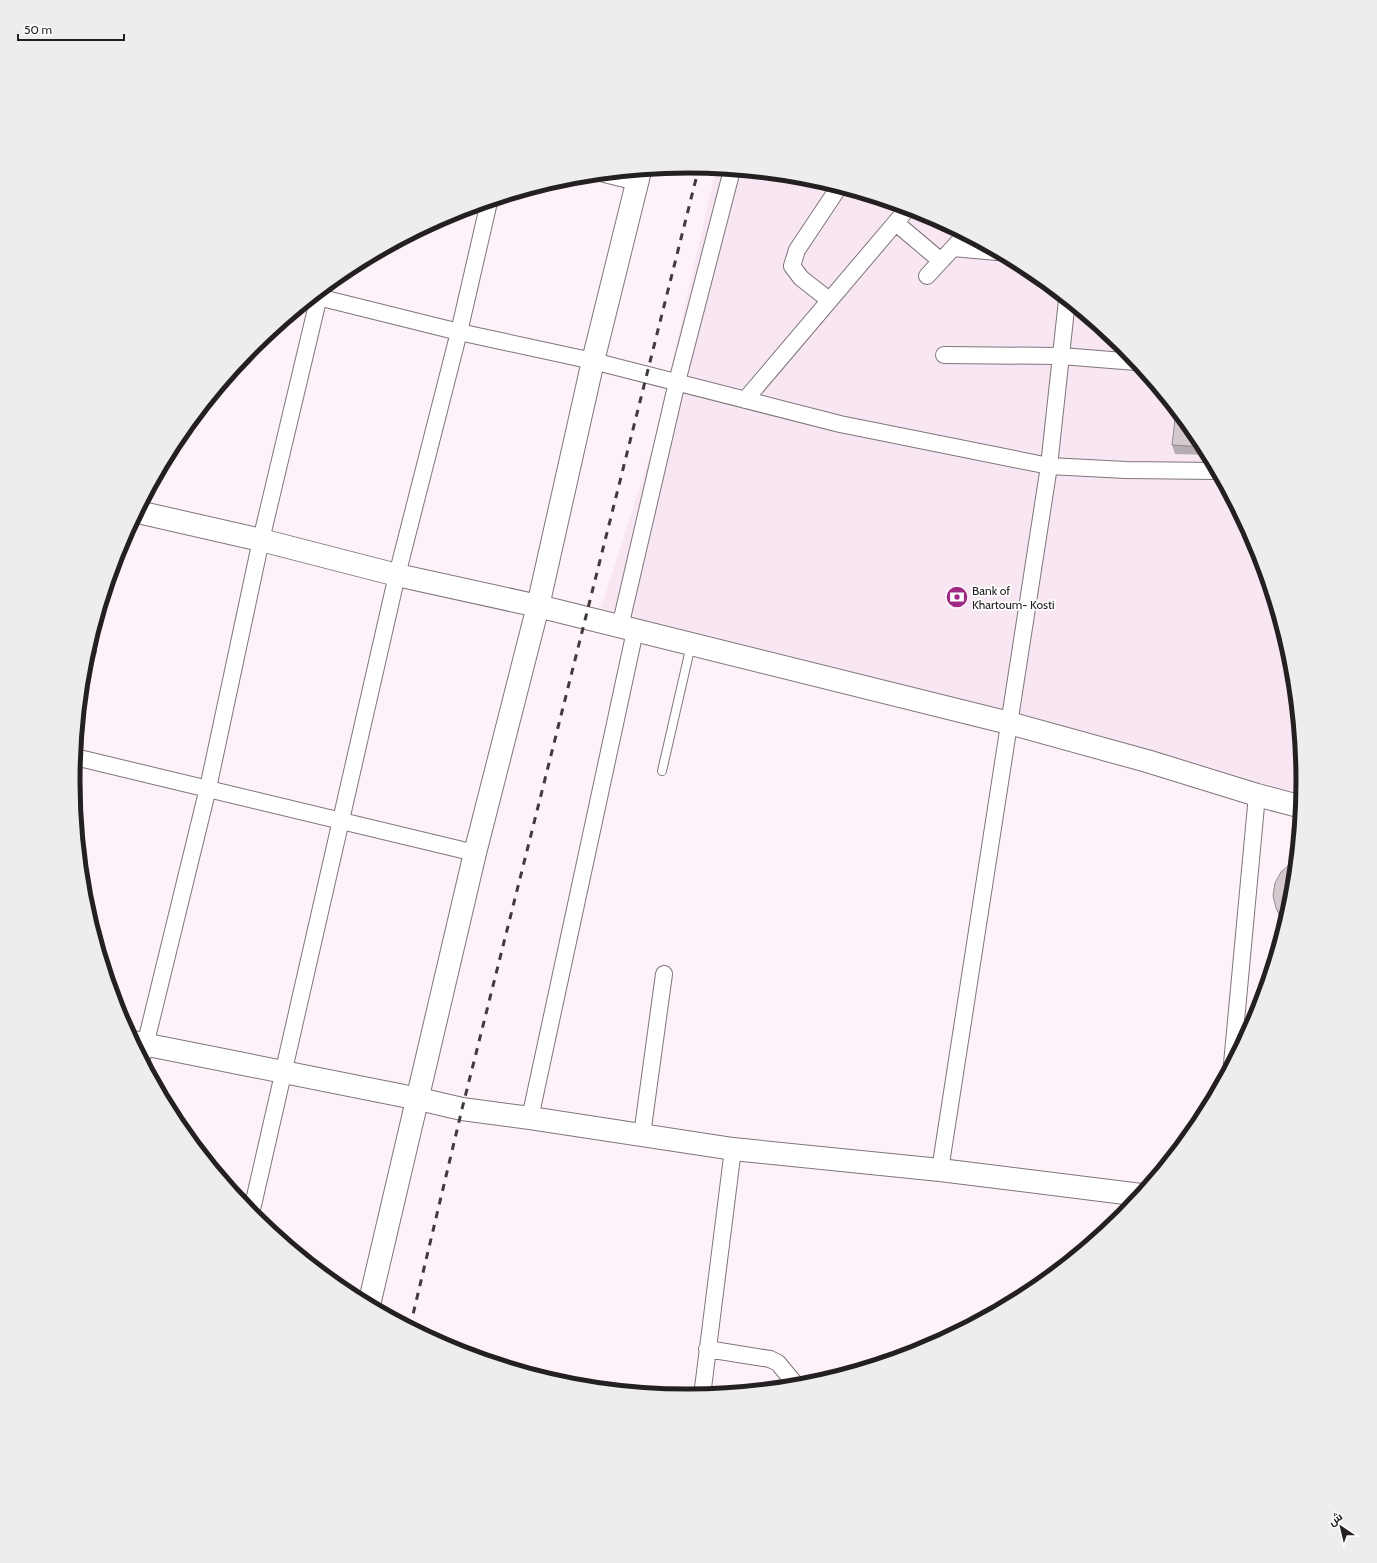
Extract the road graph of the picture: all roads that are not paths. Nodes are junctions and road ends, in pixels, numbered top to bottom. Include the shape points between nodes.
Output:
1 (731, 174) edge
2 (638, 176) edge
3 (836, 192) edge
4 (489, 207) edge
5 (904, 213) edge
6 (896, 223) junction
7 (962, 238) edge
8 (953, 248) junction
9 (986, 251) edge
10 (941, 261) junction
11 (928, 276) dead end
12 (322, 296) edge
13 (830, 300) junction
14 (316, 301) edge
15 (1066, 305) edge
16 (459, 332) junction
17 (944, 355) dead end
18 (1061, 356) junction
19 (593, 361) junction
20 (1129, 361) edge
21 (677, 382) junction
22 (745, 400) junction
23 (1049, 466) junction
24 (1211, 471) edge
25 (143, 513) edge
26 (261, 540) junction
27 (397, 575) junction
28 (538, 606) junction
29 (628, 629) junction
30 (691, 644) junction
31 (1009, 723) junction
32 (81, 758) edge
33 (662, 771) dead end
34 (208, 788) junction
35 (1257, 795) junction
36 (1296, 806) edge
37 (340, 820) junction
38 (475, 853) junction
39 (664, 974) dead end
40 (141, 1046) edge
41 (142, 1048) edge
42 (1233, 1053) edge
43 (284, 1072) junction
44 (419, 1098) junction
45 (530, 1118) junction
46 (642, 1135) junction
47 (732, 1149) junction
48 (940, 1170) junction
49 (1135, 1194) edge
50 (253, 1206) edge
51 (371, 1300) edge
52 (707, 1349) junction
53 (793, 1381) edge
54 (703, 1390) edge

1 - 21 street
2 - 19 main road
3 - 13 street via 796,250 792,266 801,278
4 - 16 street
5 - 6 street
6 - 10 street
6 - 13 street
7 - 8 street
8 - 9 street
8 - 10 street
10 - 11 street
12 - 16 street
13 - 22 street
14 - 26 street
15 - 18 street
16 - 19 street
16 - 27 street
17 - 18 street
18 - 20 street
18 - 23 street
19 - 21 street
19 - 28 main road
21 - 22 street
21 - 29 street
22 - 23 street via 840,424
23 - 24 street
23 - 31 street
25 - 26 main road
26 - 27 main road
26 - 34 street
27 - 28 main road
27 - 37 street
28 - 29 main road
28 - 38 main road
29 - 30 main road
29 - 45 street
30 - 31 main road
30 - 33 lane
31 - 35 main road
31 - 48 street
32 - 34 street
34 - 37 street
34 - 40 street
35 - 36 main road
35 - 42 street
37 - 38 street
37 - 43 street
38 - 44 main road
39 - 46 street
41 - 43 main road
43 - 44 main road
43 - 50 street
44 - 45 main road via 462,1109
44 - 51 main road
45 - 46 main road
46 - 47 main road
47 - 48 main road
47 - 52 street
48 - 49 main road
52 - 53 street via 770,1359 778,1363
52 - 54 street

